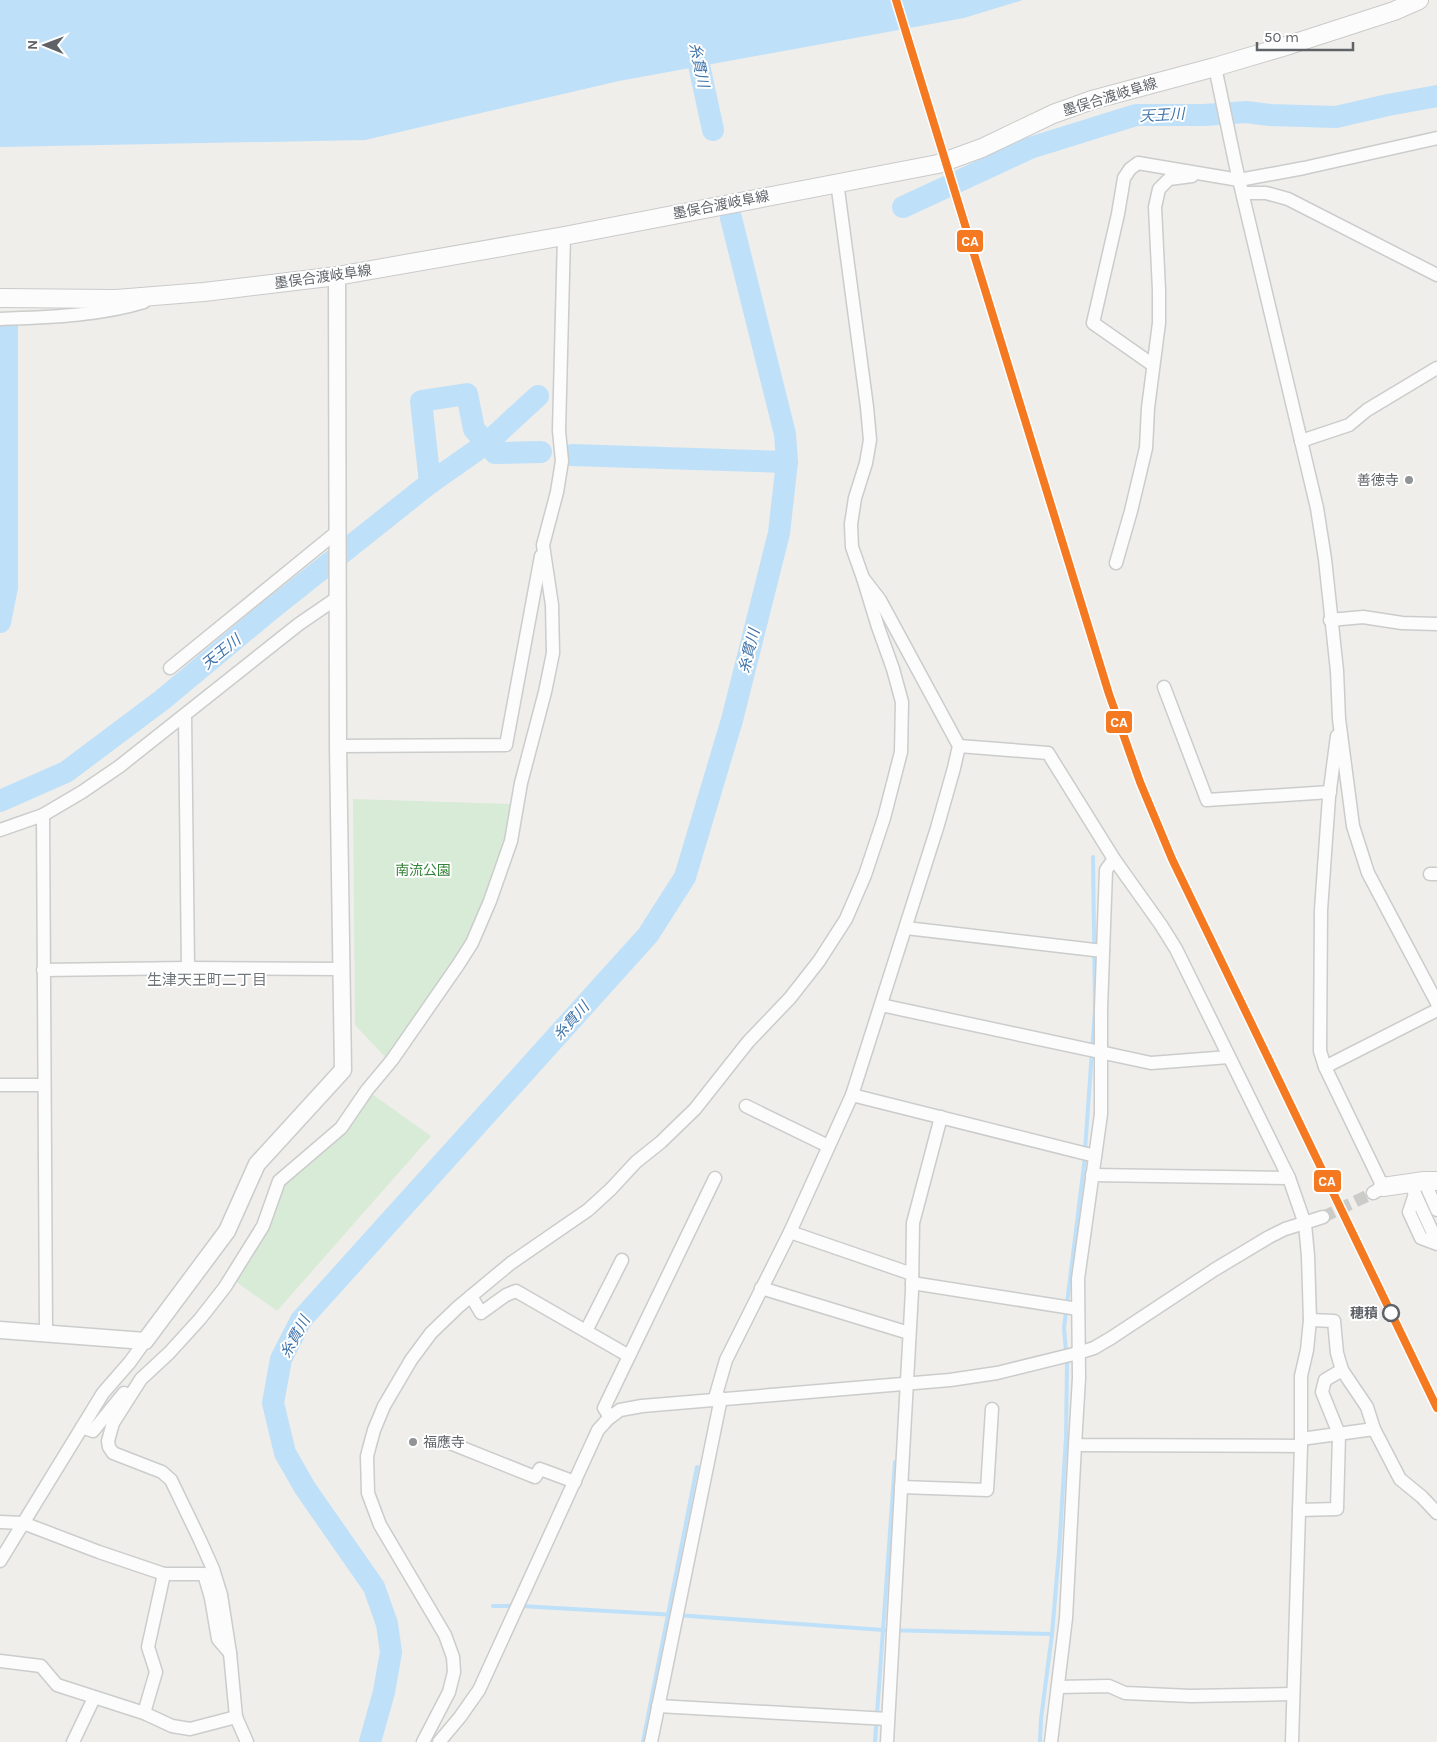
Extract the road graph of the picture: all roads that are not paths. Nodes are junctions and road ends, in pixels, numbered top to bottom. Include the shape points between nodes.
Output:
1 (1419, 0) edge
2 (1215, 70) junction
3 (1437, 138) edge
4 (1202, 174) junction
5 (1239, 180) junction
6 (837, 182) junction
7 (1243, 193) junction
8 (564, 236) junction
9 (1437, 275) edge
10 (337, 276) junction
11 (163, 295) junction
12 (0, 298) edge
13 (0, 319) edge
14 (1153, 365) junction
15 (1437, 368) edge
16 (1301, 441) junction
17 (338, 538) junction
18 (543, 545) junction
19 (1116, 563) dead end
20 (863, 578) junction
21 (337, 594) junction
22 (1330, 620) junction
23 (1437, 624) edge
24 (170, 668) dead end
25 (1164, 687) dead end
26 (185, 715) junction
27 (1339, 718) junction
28 (338, 746) junction
29 (958, 746) junction
30 (1330, 792) junction
31 (43, 815) junction
32 (0, 830) edge
33 (1114, 859) junction
34 (906, 928) junction
35 (1103, 951) junction
36 (188, 968) junction
37 (43, 970) junction
38 (341, 970) junction
39 (1437, 1003) edge
40 (881, 1004) junction
41 (1437, 1010) edge
42 (1101, 1052) junction
43 (1229, 1057) junction
44 (1325, 1067) junction
45 (0, 1085) edge
46 (44, 1085) junction
47 (852, 1095) junction
48 (746, 1106) dead end
49 (941, 1117) junction
50 (828, 1146) junction
51 (1095, 1156) junction
52 (1092, 1175) junction
53 (715, 1178) dead end
54 (1289, 1178) junction
55 (1421, 1185) edge
56 (1378, 1190) joint
57 (1437, 1210) edge
58 (1322, 1217) tunnel mouth
59 (1305, 1224) junction
60 (790, 1232) junction
61 (1437, 1243) edge
62 (622, 1260) dead end
63 (912, 1279) junction
64 (761, 1288) junction
65 (471, 1296) junction
66 (1078, 1309) junction
67 (1310, 1320) junction
68 (0, 1330) edge
69 (586, 1331) junction
70 (46, 1333) junction
71 (909, 1333) junction
72 (145, 1341) junction
73 (1078, 1353) junction
74 (629, 1356) junction
75 (1342, 1370) junction
76 (141, 1379) junction
77 (906, 1383) junction
78 (718, 1398) junction
79 (992, 1409) dead end
80 (610, 1417) junction
81 (82, 1427) junction
82 (1374, 1429) junction
83 (1339, 1434) junction
84 (1301, 1442) junction
85 (450, 1443) dead end
86 (1075, 1445) junction
87 (575, 1482) junction
88 (901, 1486) junction
89 (1299, 1510) junction
90 (1437, 1512) edge
91 (0, 1522) edge
92 (22, 1523) junction
93 (0, 1561) edge
94 (164, 1574) junction
95 (230, 1653) junction
96 (0, 1661) edge
97 (1058, 1688) junction
98 (1293, 1694) junction
99 (94, 1698) junction
100 (658, 1706) junction
101 (144, 1713) junction
102 (236, 1718) junction
103 (888, 1718) junction
104 (73, 1742) edge
105 (247, 1742) edge
106 (423, 1742) edge
107 (439, 1742) edge
108 (651, 1742) edge
109 (887, 1742) edge
110 (1051, 1742) edge
111 (1292, 1742) edge

1 - 2 main road, 墨俣合渡岐阜線
2 - 5 street
2 - 6 main road, 墨俣合渡岐阜線 via 1092,100 938,164
3 - 5 street
4 - 5 street
4 - 14 street via 1169,179 1159,189 1155,207 1159,323
4 - 14 street via 1138,163 1124,178 1093,323
5 - 7 street
6 - 8 main road, 墨俣合渡岐阜線
6 - 20 street via 868,407 870,440 851,524 852,547
7 - 9 street via 1266,193 1288,199
7 - 16 street
8 - 10 main road, 墨俣合渡岐阜線
8 - 18 street via 558,431 562,461
10 - 11 main road, 墨俣合渡岐阜線
10 - 17 street
11 - 12 main road, 墨俣合渡岐阜線 via 116,299
11 - 13 street via 124,308 54,317
14 - 19 street via 1146,448
15 - 16 street via 1349,424
16 - 22 street via 1317,508
17 - 21 street
17 - 24 street
18 - 28 street via 506,745
18 - 76 street via 552,605 553,653 511,841 472,943 446,985 341,1128 279,1181 263,1226 226,1287 188,1332
20 - 29 street via 880,600
20 - 65 street via 902,702 901,752 868,867 846,919 790,998 748,1042 695,1108 588,1210 511,1262
21 - 26 street
21 - 28 street
22 - 23 street via 1363,617
22 - 27 street
25 - 30 street via 1207,800
26 - 31 street via 120,766
26 - 36 street
27 - 30 street
27 - 39 street via 1354,826 1368,873
28 - 38 street
29 - 33 street via 1048,753
29 - 34 street
30 - 44 street via 1321,910 1320,1051
31 - 32 street
31 - 37 street
33 - 35 street via 1106,870
33 - 43 street via 1176,949
34 - 35 street
34 - 40 street
35 - 42 street
36 - 37 street
36 - 38 street
37 - 46 street
38 - 72 street via 343,1070 257,1164 227,1231
40 - 42 street
40 - 47 street
41 - 44 street
42 - 43 street via 1151,1063
42 - 51 street via 1102,1114
43 - 54 street
44 - 56 street
45 - 46 street
46 - 70 street
47 - 49 street
47 - 50 street
48 - 50 street
49 - 51 street
49 - 63 street via 913,1223
50 - 60 street
51 - 52 street
52 - 54 street
52 - 66 street via 1079,1271
53 - 74 street
54 - 59 street
55 - 56 main road
55 - 57 street
55 - 61 street
58 - 59 street
59 - 67 street
59 - 73 street via 1268,1237 1111,1338
60 - 63 street
60 - 64 street
62 - 69 street
63 - 66 street
63 - 71 street
64 - 71 street
64 - 78 street via 726,1360
65 - 69 street via 481,1313 516,1290
65 - 106 street via 431,1333 411,1360 384,1406 366,1456 368,1494 380,1525 445,1635 453,1657 454,1672 449,1692
66 - 73 street
67 - 75 street via 1334,1320
67 - 84 street via 1308,1350 1301,1376
68 - 70 street
69 - 74 street
70 - 72 street
71 - 77 street
72 - 81 street via 103,1393
73 - 77 street via 997,1373
73 - 86 street
74 - 80 street via 604,1408
75 - 82 street via 1367,1407
75 - 83 street via 1325,1380 1322,1392
76 - 81 street via 128,1389 92,1431
76 - 95 street via 113,1423 109,1447 113,1453 162,1472 171,1480 213,1569 221,1594
77 - 78 street
77 - 88 street
78 - 80 street via 642,1406 620,1410
78 - 100 street
79 - 88 street via 987,1490
80 - 87 street via 598,1430
81 - 92 street
82 - 83 street
82 - 90 street via 1400,1479
83 - 84 street
83 - 89 street via 1337,1509
84 - 86 street
84 - 89 street
85 - 87 street via 534,1477 540,1469
86 - 97 street via 1066,1618
87 - 107 street via 479,1690
88 - 103 street
89 - 98 street
91 - 92 street
92 - 93 street
92 - 94 street
94 - 95 street via 204,1574 218,1639
94 - 101 street via 148,1647 156,1672
95 - 102 street
96 - 99 street via 41,1666 57,1685
97 - 98 street via 1109,1686 1126,1693 1191,1696
97 - 110 street
98 - 111 street
99 - 101 street
99 - 104 street
100 - 103 street
100 - 108 street
101 - 102 street via 172,1726 190,1729
102 - 105 street
103 - 109 street

